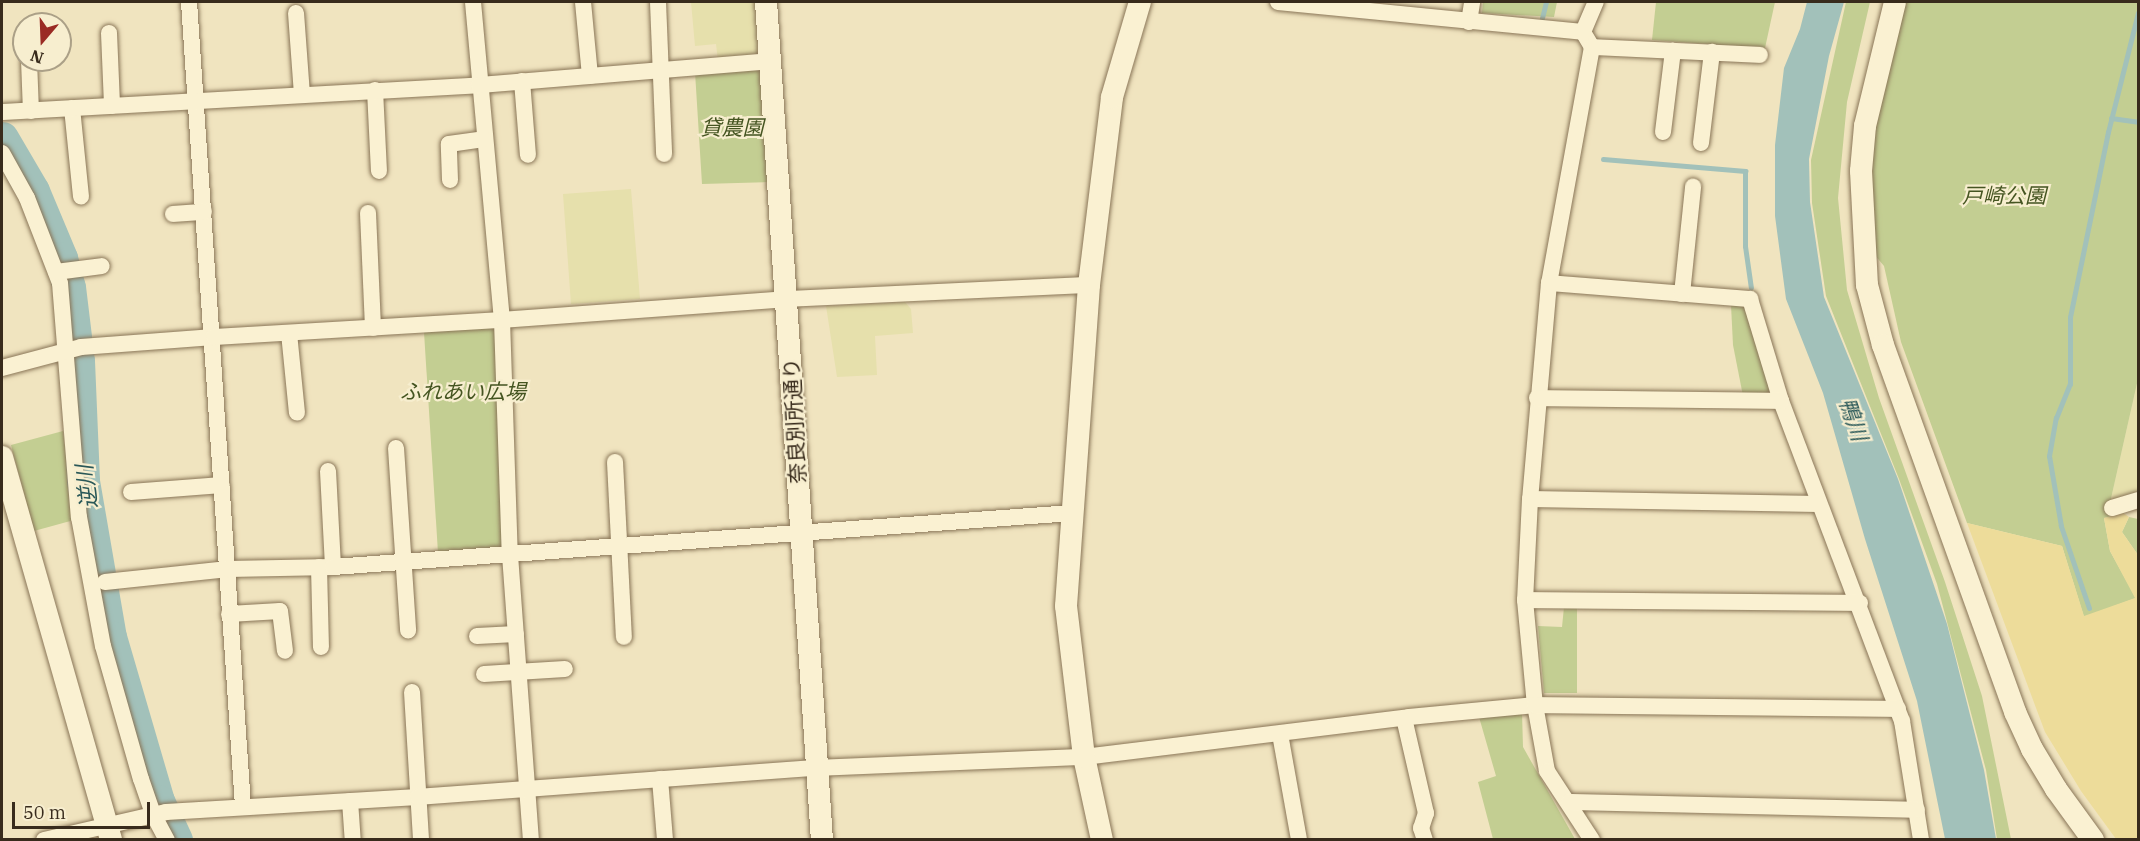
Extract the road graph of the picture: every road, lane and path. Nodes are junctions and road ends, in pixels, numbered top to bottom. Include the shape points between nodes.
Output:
1 (189, 2) edge
2 (473, 2) edge
3 (583, 2) edge
4 (657, 2) edge
5 (766, 2) edge
6 (1140, 2) edge
7 (1278, 2) edge
8 (1472, 2) edge
9 (1596, 2) edge
10 (1895, 2) edge
11 (1298, 3) edge
12 (296, 13) dead end
13 (1469, 22) junction
14 (110, 33) dead end
15 (1588, 39) junction
16 (1673, 51) junction
17 (1712, 52) junction
18 (1760, 55) dead end
19 (770, 61) junction
20 (659, 71) junction
21 (29, 72) edge
22 (590, 76) junction
23 (522, 81) junction
24 (479, 85) junction
25 (375, 90) junction
26 (302, 94) junction
27 (196, 101) junction
28 (112, 106) junction
29 (72, 108) junction
30 (30, 111) junction
31 (2, 112) edge
32 (1663, 132) dead end
33 (484, 140) junction
34 (1701, 143) dead end
35 (2, 153) edge
36 (528, 154) dead end
37 (664, 154) dead end
38 (380, 171) dead end
39 (450, 180) dead end
40 (1693, 187) dead end
41 (81, 197) dead end
42 (204, 212) junction
43 (368, 213) dead end
44 (173, 214) dead end
45 (102, 266) dead end
46 (62, 271) junction
47 (1550, 283) junction
48 (1089, 285) junction
49 (1682, 294) junction
50 (787, 299) junction
51 (502, 320) junction
52 (373, 328) junction
53 (289, 333) junction
54 (214, 337) junction
55 (74, 349) junction
56 (2, 368) edge
57 (1537, 398) junction
58 (1780, 401) junction
59 (297, 413) dead end
60 (396, 448) dead end
61 (2, 457) edge
62 (615, 462) dead end
63 (328, 471) dead end
64 (222, 485) junction
65 (131, 492) dead end
66 (1530, 499) junction
67 (2139, 500) edge
68 (1818, 504) junction
69 (2112, 508) dead end
70 (1071, 513) junction
71 (801, 534) junction
72 (619, 548) junction
73 (510, 555) junction
74 (402, 563) junction
75 (326, 567) junction
76 (228, 569) junction
77 (105, 582) dead end
78 (1525, 600) junction
79 (1860, 603) junction
80 (229, 615) junction
81 (408, 631) dead end
82 (516, 634) junction
83 (477, 636) dead end
84 (624, 637) dead end
85 (321, 647) dead end
86 (285, 651) dead end
87 (565, 669) dead end
88 (519, 671) junction
89 (484, 674) dead end
90 (412, 692) dead end
91 (1535, 705) junction
92 (1898, 709) junction
93 (1404, 718) junction
94 (1280, 734) junction
95 (1084, 756) junction
96 (817, 768) junction
97 (660, 779) junction
98 (527, 789) junction
99 (418, 797) junction
100 (350, 801) junction
101 (1569, 802) junction
102 (243, 806) junction
103 (1917, 810) junction
104 (159, 813) junction
105 (108, 832) edge
106 (44, 840) edge
107 (167, 840) edge
108 (353, 840) edge
109 (421, 840) edge
110 (531, 840) edge
111 (665, 840) edge
112 (822, 840) edge
113 (1102, 840) edge
114 (1299, 840) edge
115 (1425, 840) edge
116 (1592, 840) edge
117 (1921, 840) edge
118 (2093, 840) edge

1 - 27 street
2 - 24 street
3 - 22 street
4 - 20 street
5 - 19 street, 奈良別所通り
6 - 48 street via 1112,97
7 - 11 street
8 - 13 street
9 - 15 street
10 - 118 street via 1865,126 1861,171 1868,285 1883,345 2015,712 2056,789
11 - 13 street
12 - 26 street
13 - 15 street
14 - 28 street
15 - 16 street
15 - 47 street
16 - 17 street
16 - 32 street
17 - 18 street
17 - 34 street
19 - 20 street
19 - 50 street, 奈良別所通り
20 - 22 street
20 - 37 street
21 - 30 street
22 - 23 street
23 - 24 street
23 - 36 street
24 - 25 street
24 - 33 street
25 - 26 street
25 - 38 street
26 - 27 street
27 - 28 street
27 - 42 street
28 - 29 street
29 - 30 street
29 - 41 street
30 - 31 street
33 - 39 street via 449,144
33 - 51 street
35 - 46 street
40 - 49 street
42 - 44 street
42 - 54 street
43 - 52 street
45 - 46 street
46 - 55 street via 60,283
47 - 49 street
47 - 57 street
48 - 50 street
48 - 70 street
49 - 58 street via 1750,299
50 - 51 street
50 - 71 street, 奈良別所通り
51 - 52 street
51 - 73 street
52 - 53 street
53 - 54 street
53 - 59 street
54 - 55 street
54 - 64 street
55 - 56 street
55 - 104 street via 80,526 103,646
57 - 58 street
57 - 66 street
58 - 68 street
60 - 74 street
61 - 105 street
62 - 72 street
63 - 75 street
64 - 65 street
64 - 76 street
66 - 68 street
66 - 78 street
67 - 69 street
68 - 79 street
70 - 71 street
70 - 95 street via 1066,606
71 - 72 street
71 - 96 street, 奈良別所通り
72 - 73 street
72 - 84 street
73 - 74 street
73 - 82 street
74 - 75 street
74 - 81 street
75 - 76 street
75 - 85 street
76 - 77 street
76 - 80 street
78 - 79 street
78 - 91 street
79 - 92 street
80 - 86 street via 280,610
80 - 102 street
82 - 83 street
82 - 88 street
87 - 88 street
88 - 89 street
88 - 98 street
90 - 99 street
91 - 92 street
91 - 93 street
91 - 101 street via 1547,771
92 - 103 street
93 - 94 street
93 - 115 street via 1426,813 1421,828
94 - 95 street
94 - 114 street
95 - 96 street
95 - 113 street
96 - 97 street
96 - 112 street, 奈良別所通り
97 - 98 street
97 - 111 street
98 - 99 street
98 - 110 street
99 - 100 street
99 - 109 street
100 - 102 street
100 - 108 street
101 - 103 street
101 - 116 street
102 - 104 street
103 - 117 street
104 - 105 street
104 - 107 street
105 - 106 street

